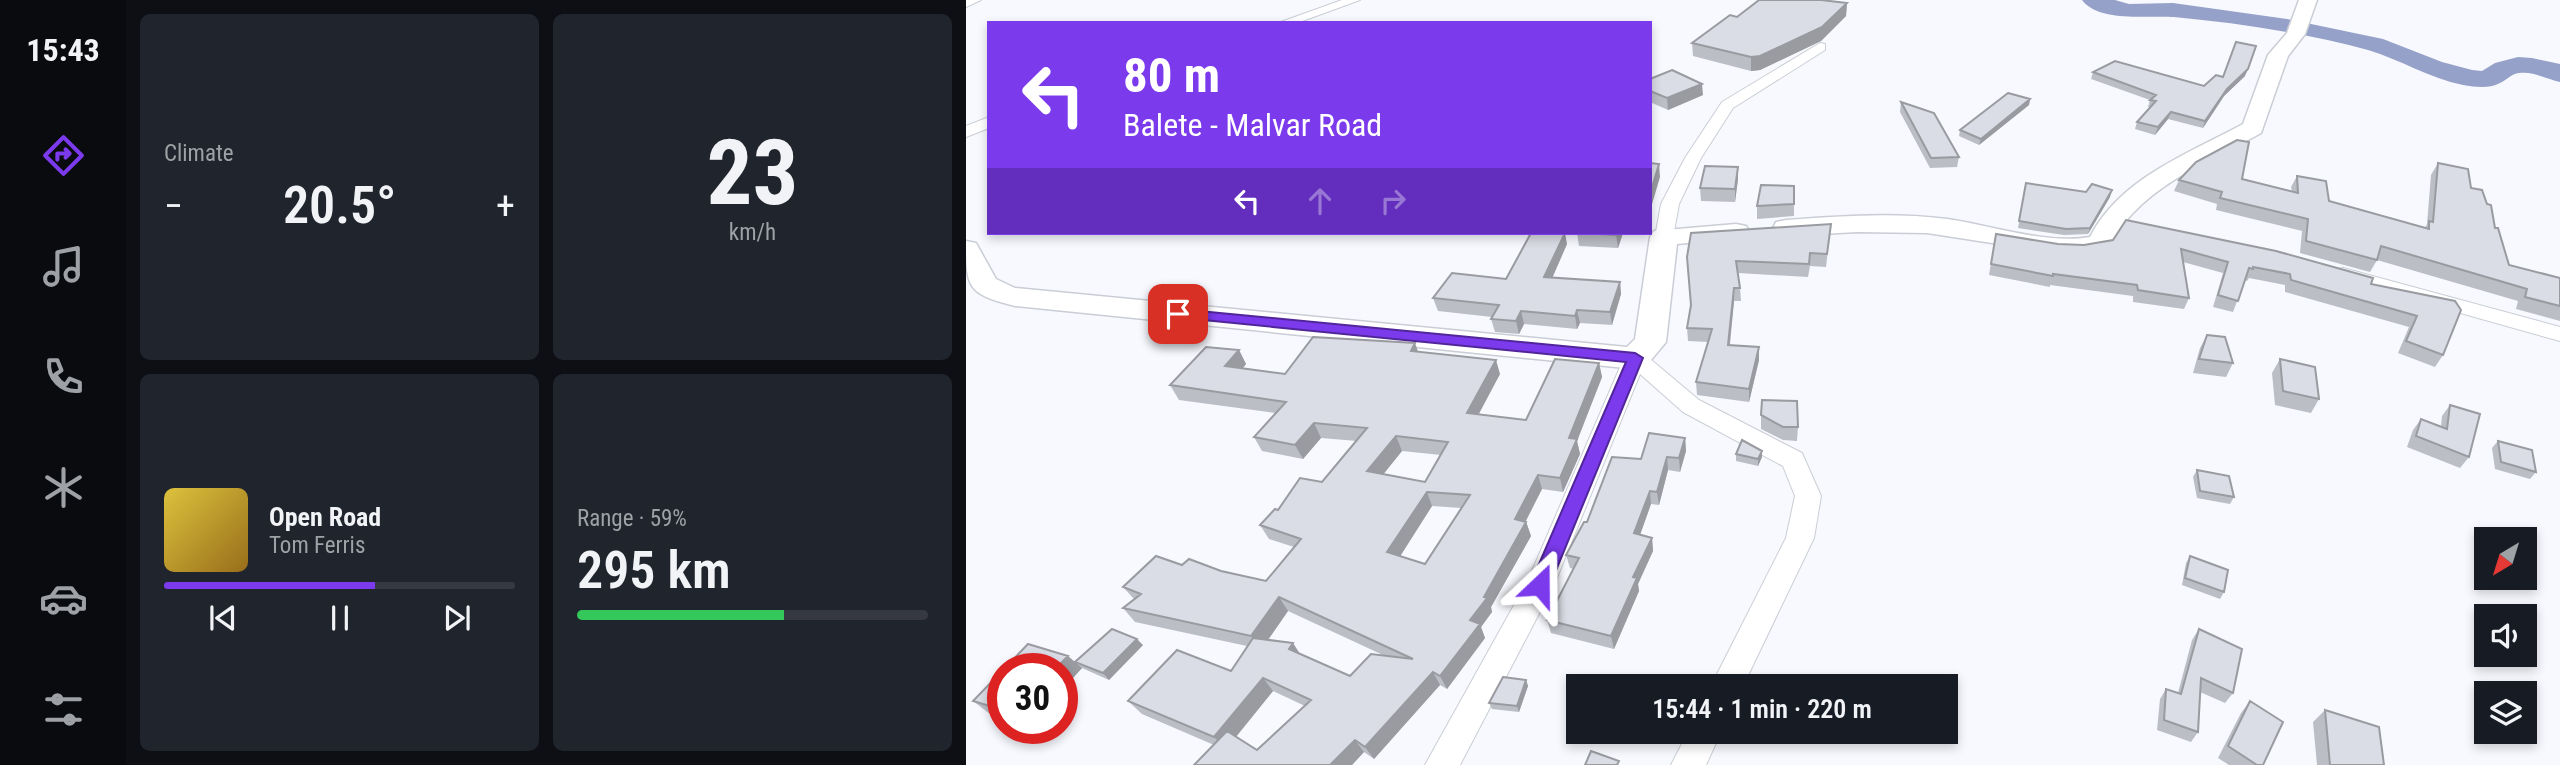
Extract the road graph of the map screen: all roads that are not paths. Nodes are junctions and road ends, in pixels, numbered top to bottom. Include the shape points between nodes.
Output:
1 (975, 0) edge
2 (1354, 0) edge
3 (2308, 0) edge
4 (966, 3) edge
5 (1290, 21) edge
6 (1820, 47) dead end
7 (987, 123) edge
8 (966, 132) edge
9 (2111, 221) junction
10 (2138, 227) edge
11 (1664, 237) junction
12 (966, 249) edge
13 (2323, 268) edge
14 (2560, 334) edge
15 (1635, 358) junction
16 (1733, 674) edge
17 (1699, 744) edge
18 (1442, 765) edge
19 (1688, 765) edge

1 - 4 street
2 - 5 street
3 - 9 main road via 2299,26 2278,55 2253,128 2150,185
6 - 11 street via 1727,105 1670,204
7 - 8 street
9 - 10 street
9 - 11 main road via 2099,243 2078,247 1929,225 1816,225
11 - 15 main road via 1650,342
12 - 15 main road via 984,285 1015,297
13 - 14 street
15 - 16 street via 1691,406 1793,460 1808,496 1800,538
15 - 18 street via 1540,585
17 - 19 street

